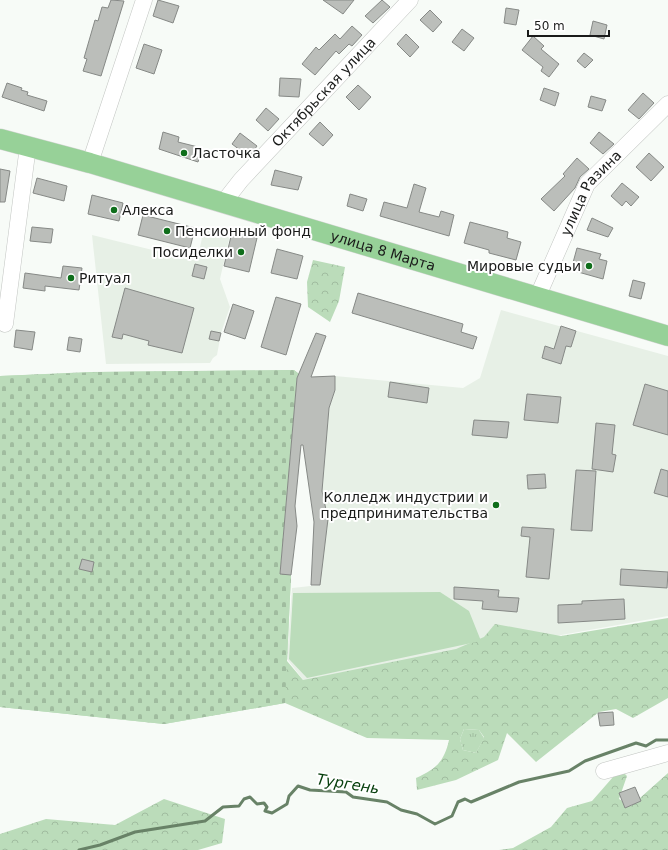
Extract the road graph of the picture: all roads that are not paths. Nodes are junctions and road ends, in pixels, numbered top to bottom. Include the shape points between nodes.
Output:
1 (144, 0) edge
2 (410, 0) edge
3 (668, 104) edge
4 (0, 139) edge
5 (28, 146) junction
6 (90, 163) junction
7 (223, 203) junction
8 (536, 298) junction
9 (5, 324) dead end
10 (668, 336) edge
11 (668, 753) edge
12 (604, 771) dead end

1 - 6 street
2 - 7 street, Октябрьская улица via 241,180
3 - 8 street, улица Разина via 587,184
4 - 5 main road, улица 8 Марта
5 - 6 main road, улица 8 Марта
5 - 9 street
6 - 7 main road, улица 8 Марта
7 - 8 main road, улица 8 Марта
8 - 10 main road, улица 8 Марта
11 - 12 street

